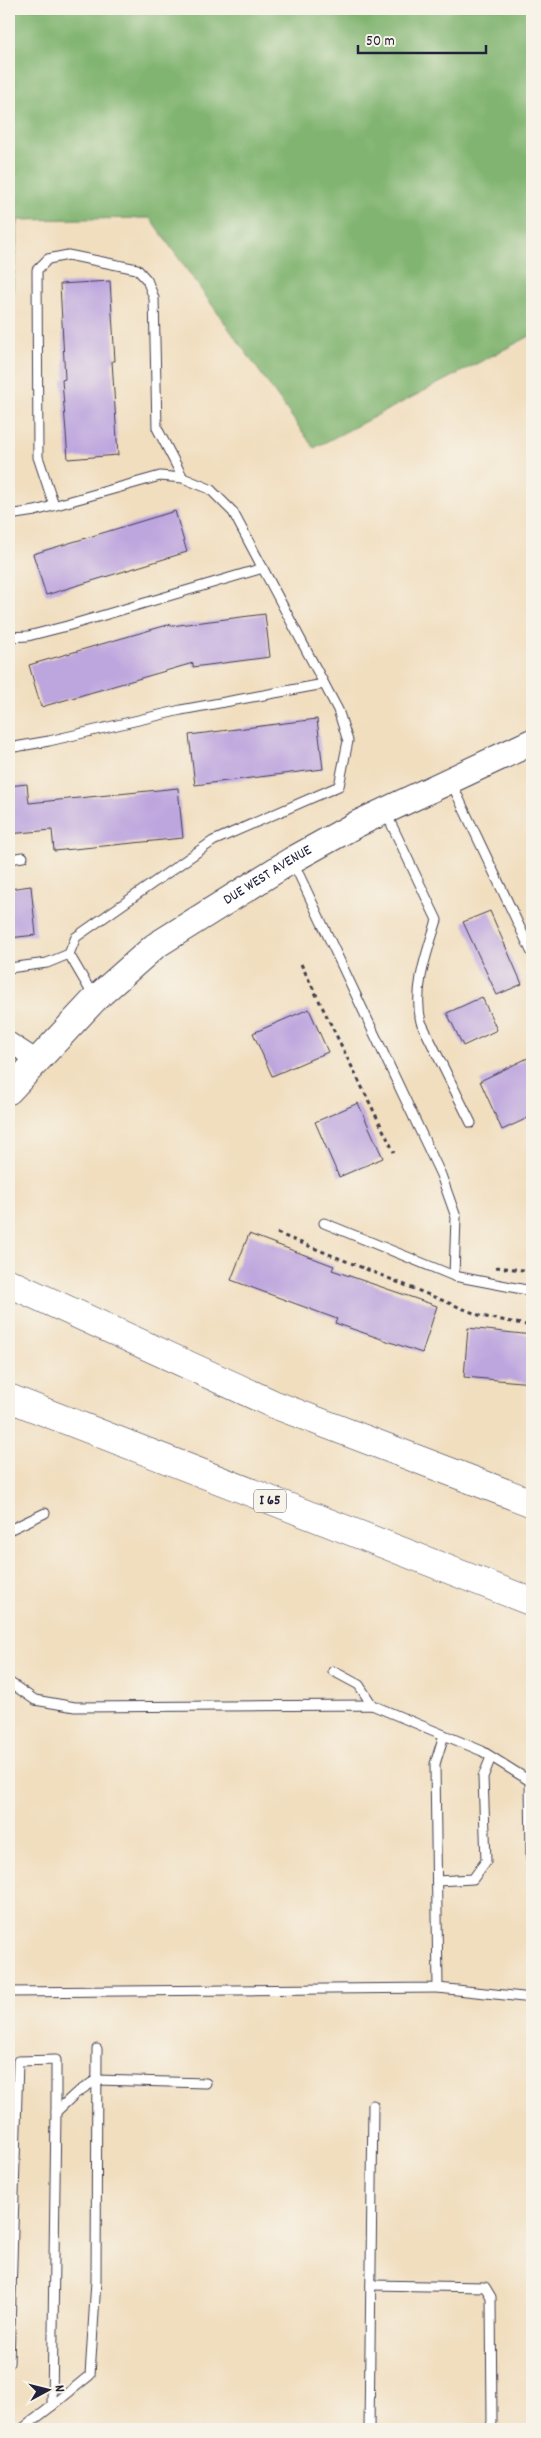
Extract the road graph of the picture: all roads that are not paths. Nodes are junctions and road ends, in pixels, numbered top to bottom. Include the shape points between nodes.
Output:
1 (183, 478) junction
2 (54, 505) junction
3 (9, 515) edge
4 (263, 568) junction
5 (9, 637) edge
6 (324, 684) junction
7 (532, 742) edge
8 (9, 748) edge
9 (450, 780) junction
10 (385, 811) junction
11 (9, 858) edge
12 (23, 858) dead end
13 (292, 860) junction
14 (532, 953) edge
15 (69, 954) junction
16 (9, 968) edge
17 (95, 999) junction
18 (9, 1042) edge
19 (38, 1061) junction
20 (9, 1091) edge
21 (471, 1123) dead end
22 (324, 1223) dead end
23 (454, 1276) junction
24 (9, 1283) edge
25 (532, 1291) edge
26 (9, 1398) edge
27 (532, 1503) edge
28 (45, 1513) dead end
29 (9, 1530) edge
30 (532, 1602) edge
31 (333, 1671) dead end
32 (9, 1682) edge
33 (372, 1705) junction
34 (444, 1735) junction
35 (491, 1757) junction
36 (531, 1858) edge
37 (437, 1882) junction
38 (438, 1988) junction
39 (9, 1992) edge
40 (532, 1998) edge
41 (97, 2050) dead end
42 (96, 2080) junction
43 (206, 2083) dead end
44 (373, 2105) dead end
45 (56, 2112) junction
46 (371, 2285) junction
47 (9, 2363) edge
48 (52, 2406) junction
49 (22, 2429) edge
50 (369, 2429) edge
51 (490, 2429) edge

1 - 2 lane via 160,476
1 - 2 lane via 157,428 154,298 147,280 137,269 68,255 48,259 37,270 38,457
1 - 4 lane via 210,489 233,512
2 - 3 lane
4 - 5 lane via 67,626 28,636
4 - 6 lane
6 - 8 lane via 181,710
6 - 15 lane via 338,710 348,741 339,786 214,842 76,937
7 - 9 main road, DUE WEST AVENUE
9 - 10 main road, DUE WEST AVENUE
9 - 14 lane
10 - 13 main road, DUE WEST AVENUE
10 - 21 lane via 436,920 419,982 417,1006 420,1022
11 - 12 lane
13 - 17 main road, DUE WEST AVENUE via 155,946
13 - 23 lane via 441,1175 456,1217
15 - 16 lane via 47,963
15 - 17 lane
17 - 19 main road, DUE WEST AVENUE
18 - 19 street
19 - 20 main road, DUE WEST AVENUE
22 - 23 lane
23 - 25 lane
24 - 27 highway via 273,1404
26 - 30 highway, I 65
28 - 29 lane
31 - 33 lane via 359,1685
32 - 33 lane via 35,1700 75,1707
33 - 34 lane
34 - 35 lane
34 - 37 lane via 435,1764
35 - 36 lane via 530,1781
35 - 37 lane via 483,1777 486,1861 473,1879
37 - 38 lane
38 - 39 lane
38 - 40 lane
41 - 42 lane
42 - 43 lane
42 - 45 lane
42 - 48 lane via 96,2281 90,2375
44 - 46 lane
45 - 47 lane via 56,2060 18,2061
45 - 48 lane
46 - 50 lane
46 - 51 lane via 485,2287 491,2297
48 - 49 lane

